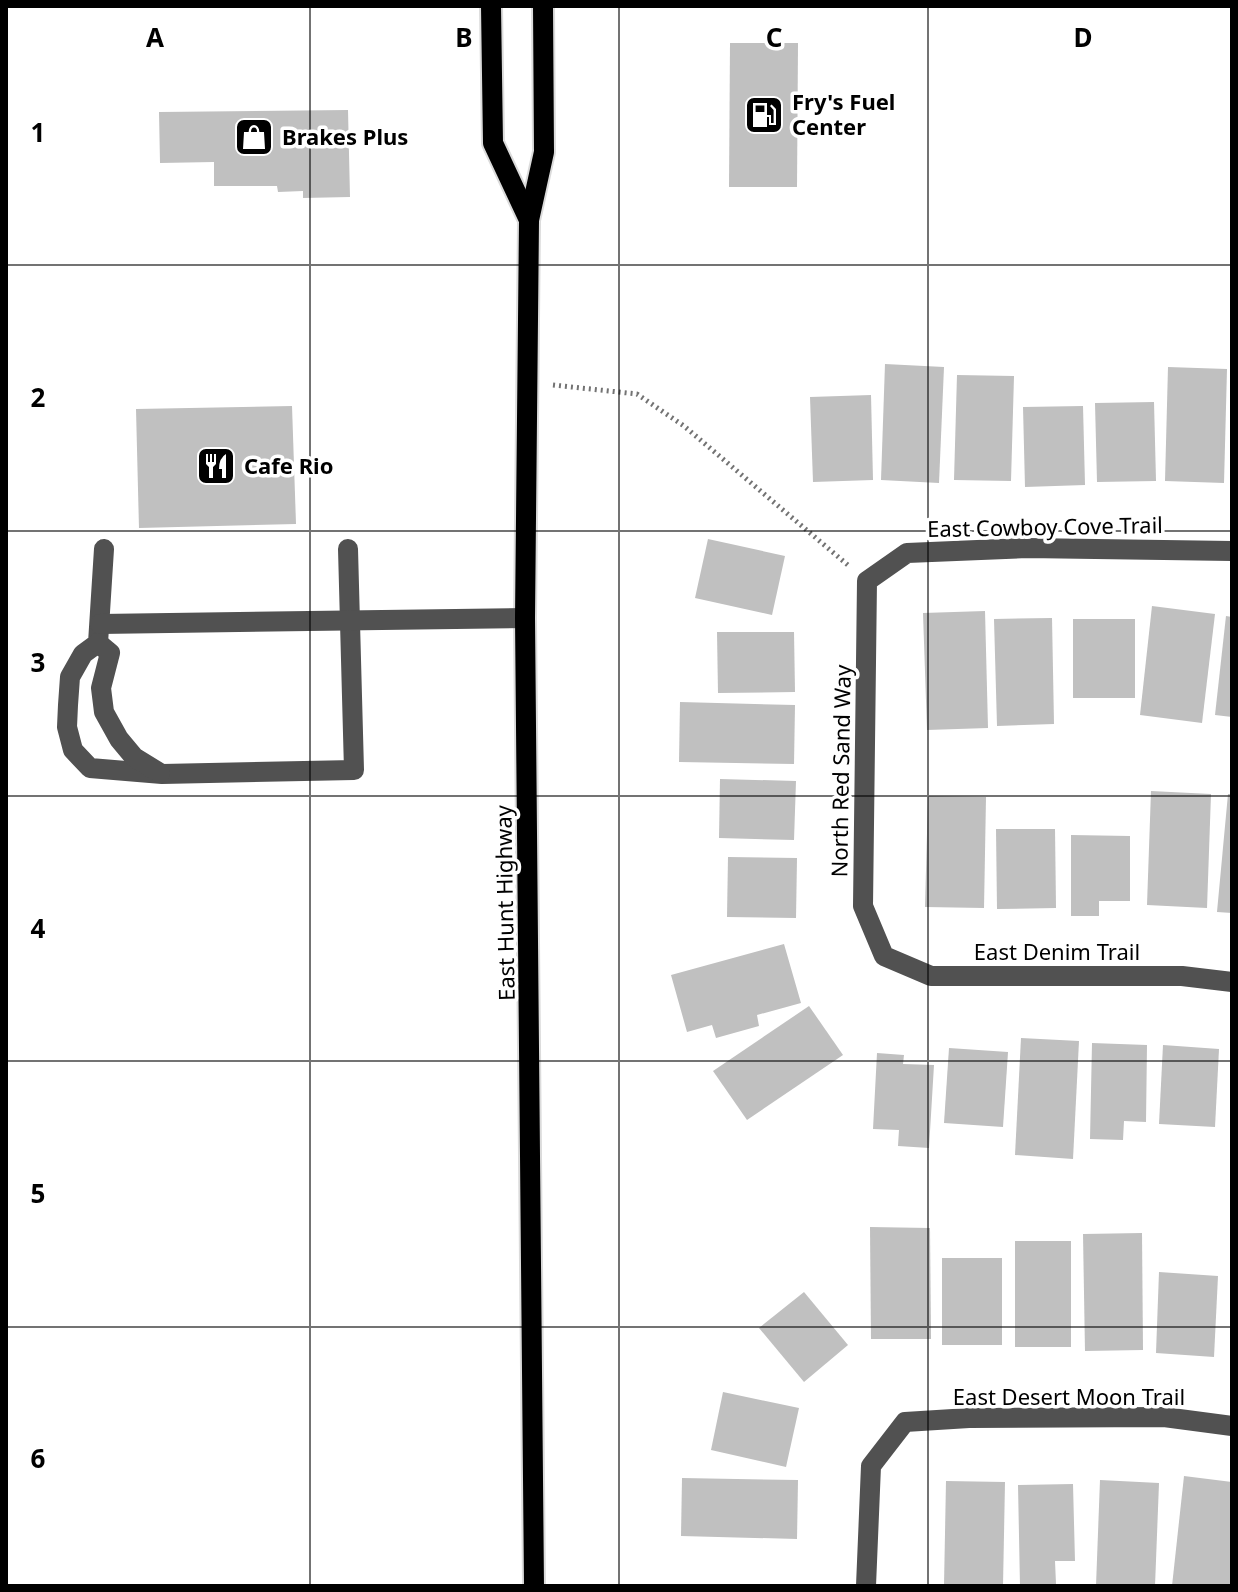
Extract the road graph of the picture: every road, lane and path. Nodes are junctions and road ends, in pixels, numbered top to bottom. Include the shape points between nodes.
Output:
1 (491, 6) edge
2 (543, 6) edge
3 (529, 220) junction
4 (528, 383) junction
5 (104, 549) dead end
6 (348, 549) dead end
7 (1232, 551) edge
8 (867, 581) junction
9 (525, 618) junction
10 (350, 621) junction
11 (99, 633) junction
12 (162, 774) junction
13 (884, 956) joint
14 (1232, 982) edge
15 (1232, 1426) edge
16 (534, 1586) edge
17 (866, 1586) edge

1 - 3 main road, East Hunt Highway via 493,143
2 - 3 main road, East Hunt Highway via 544,152
3 - 4 main road, East Hunt Highway
4 - 8 path via 637,394 684,426
4 - 9 main road, East Hunt Highway
5 - 11 street
6 - 10 street
7 - 8 street, East Cowboy Cove Trail via 1027,548 907,553
8 - 13 street, North Red Sand Way via 863,906
9 - 10 street
9 - 16 main road, East Hunt Highway
10 - 11 street
10 - 12 street via 354,770
11 - 12 street via 110,653 101,688 104,712 134,757
11 - 12 street via 70,677 67,727 73,750 90,768
13 - 14 street, East Denim Trail via 931,976 1182,976
15 - 17 street, East Desert Moon Trail via 1164,1417 905,1422 871,1466

